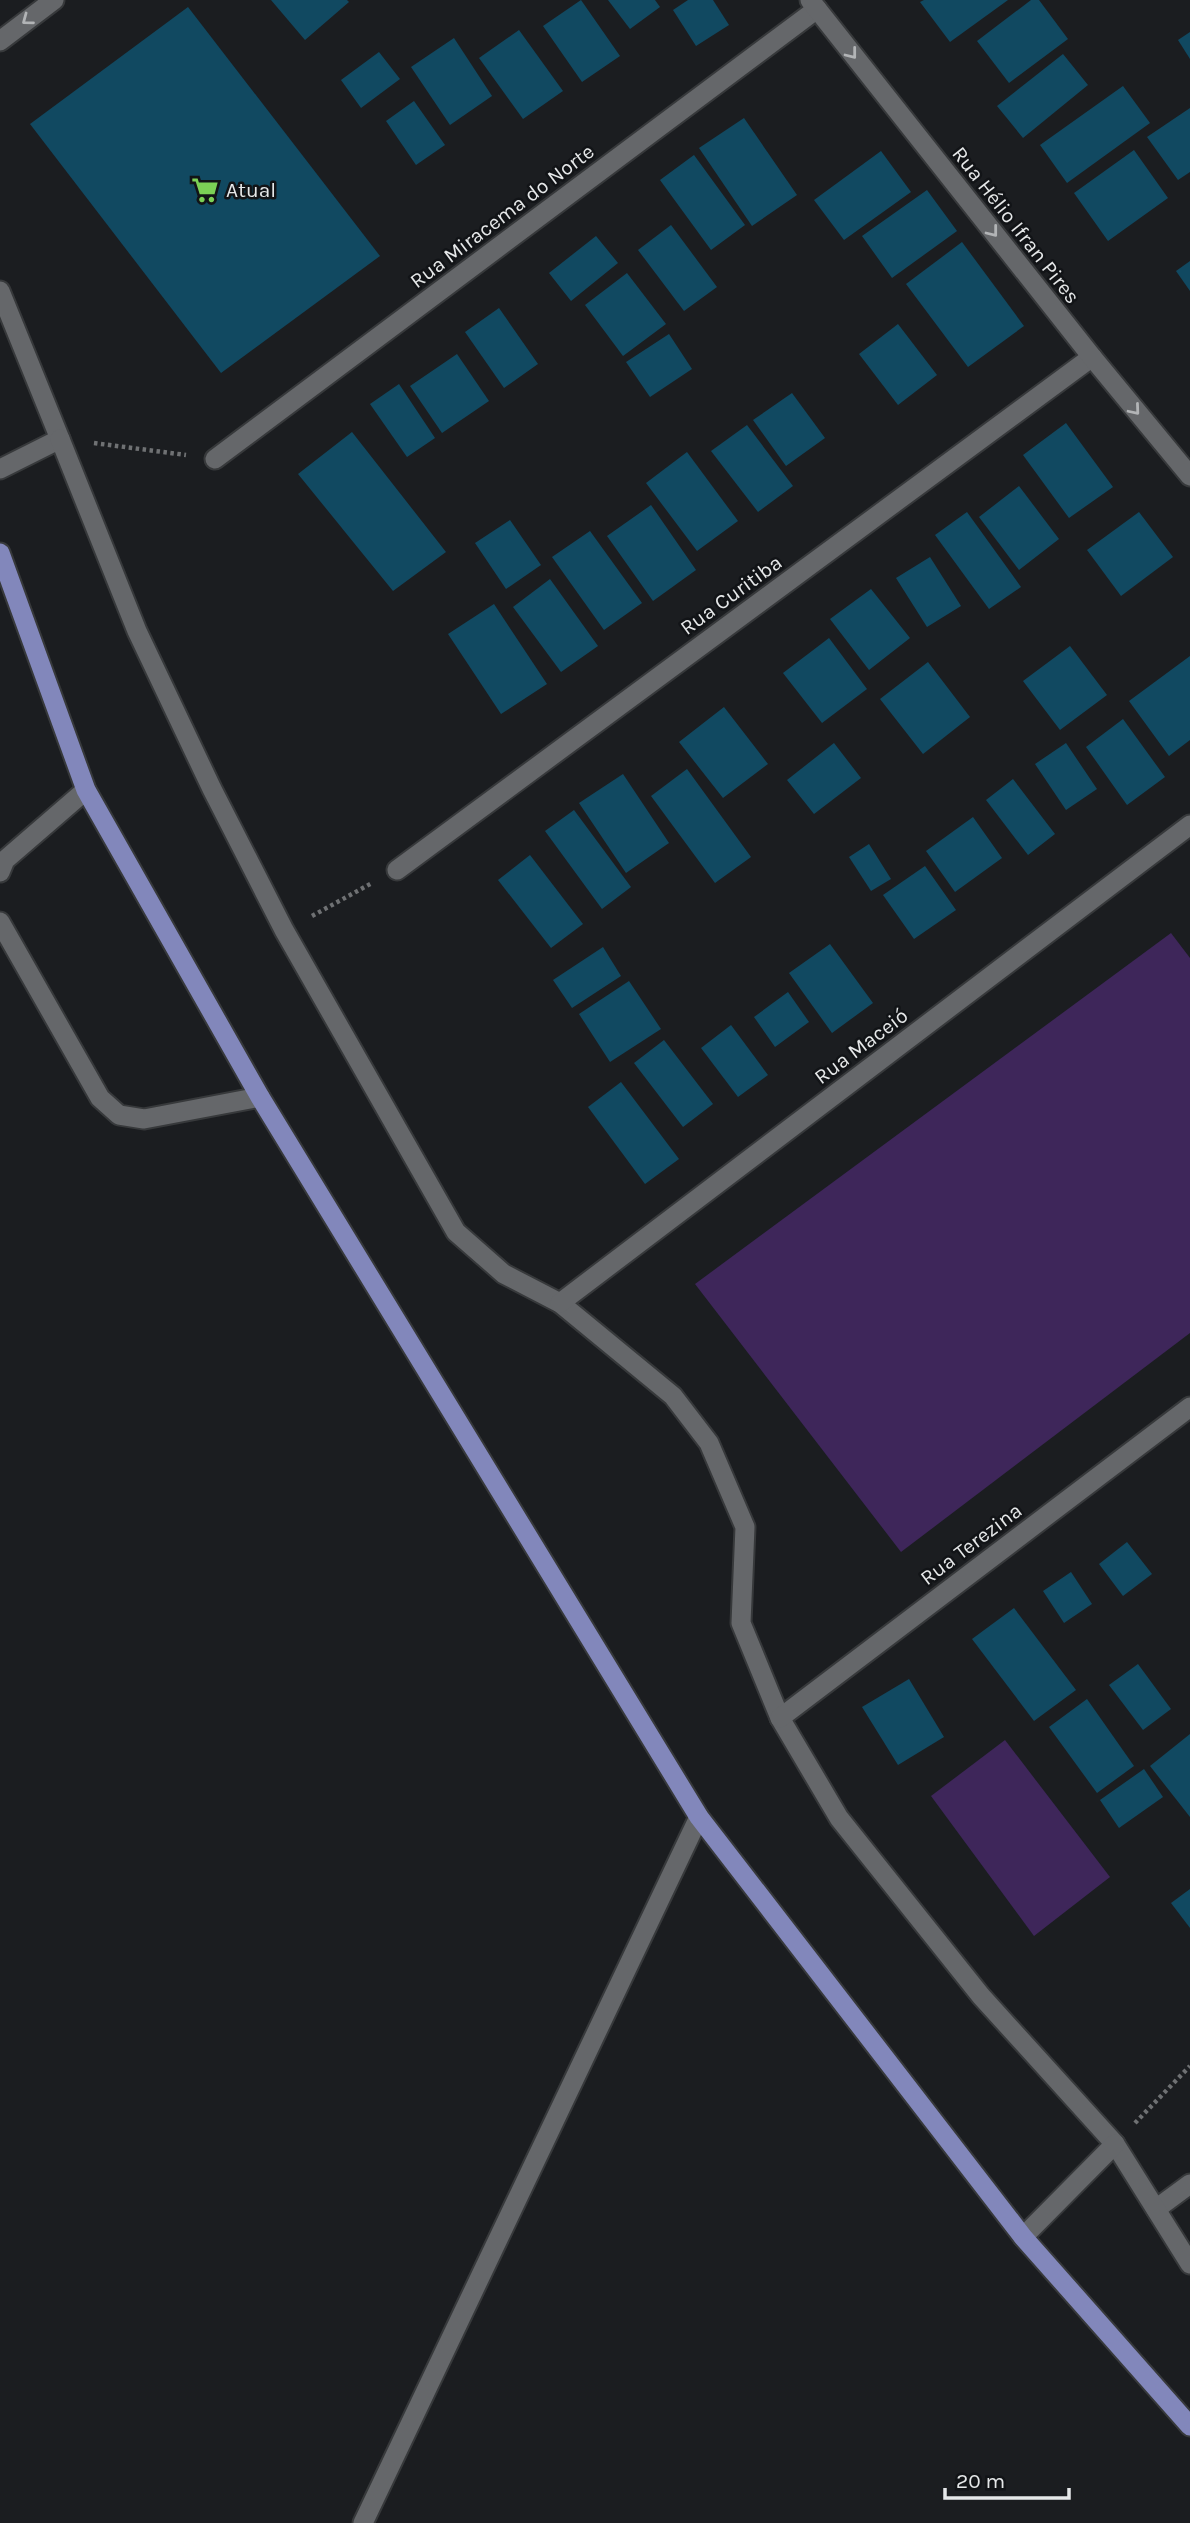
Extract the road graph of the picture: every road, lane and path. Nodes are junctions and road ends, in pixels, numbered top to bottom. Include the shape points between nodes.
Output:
1 (54, 0) edge
2 (813, 5) edge
3 (0, 41) edge
4 (0, 290) edge
5 (1092, 357) junction
6 (60, 439) junction
7 (215, 459) joint
8 (0, 469) edge
9 (1190, 475) edge
10 (0, 553) edge
11 (86, 790) junction
12 (1190, 825) edge
13 (397, 870) joint
14 (0, 872) edge
15 (0, 922) edge
16 (284, 930) junction
17 (260, 1097) junction
18 (560, 1303) junction
19 (1190, 1407) edge
20 (780, 1718) junction
21 (699, 1817) junction
22 (1190, 2066) edge
23 (1115, 2144) junction
24 (1190, 2184) edge
25 (1156, 2209) junction
26 (1023, 2237) junction
27 (1190, 2264) edge
28 (1190, 2426) edge
29 (363, 2523) edge

1 -> 3 street
2 -> 5 street, Rua Hélio Ifran Pires
2 - 7 street, Rua Miracema do Norte
4 - 6 street
5 -> 9 street, Rua Hélio Ifran Pires
5 - 13 street, Rua Curitiba
6 - 7 path
6 - 8 street
6 - 16 street via 137,631
10 - 11 main road
11 - 14 street via 5,860
11 - 17 main road
12 - 18 street, Rua Maceió
13 - 16 path
15 - 17 street via 100,1098 119,1115 144,1119
16 - 18 street via 456,1232 504,1274
17 - 21 main road
18 - 20 street via 673,1396 709,1443 745,1527 741,1623
19 - 20 street, Rua Terezina
20 - 23 street via 839,1818 981,1996
21 - 26 main road
21 - 29 street
22 - 23 path
23 - 25 street
23 - 26 street
24 - 25 street
25 - 27 street
26 - 28 main road

